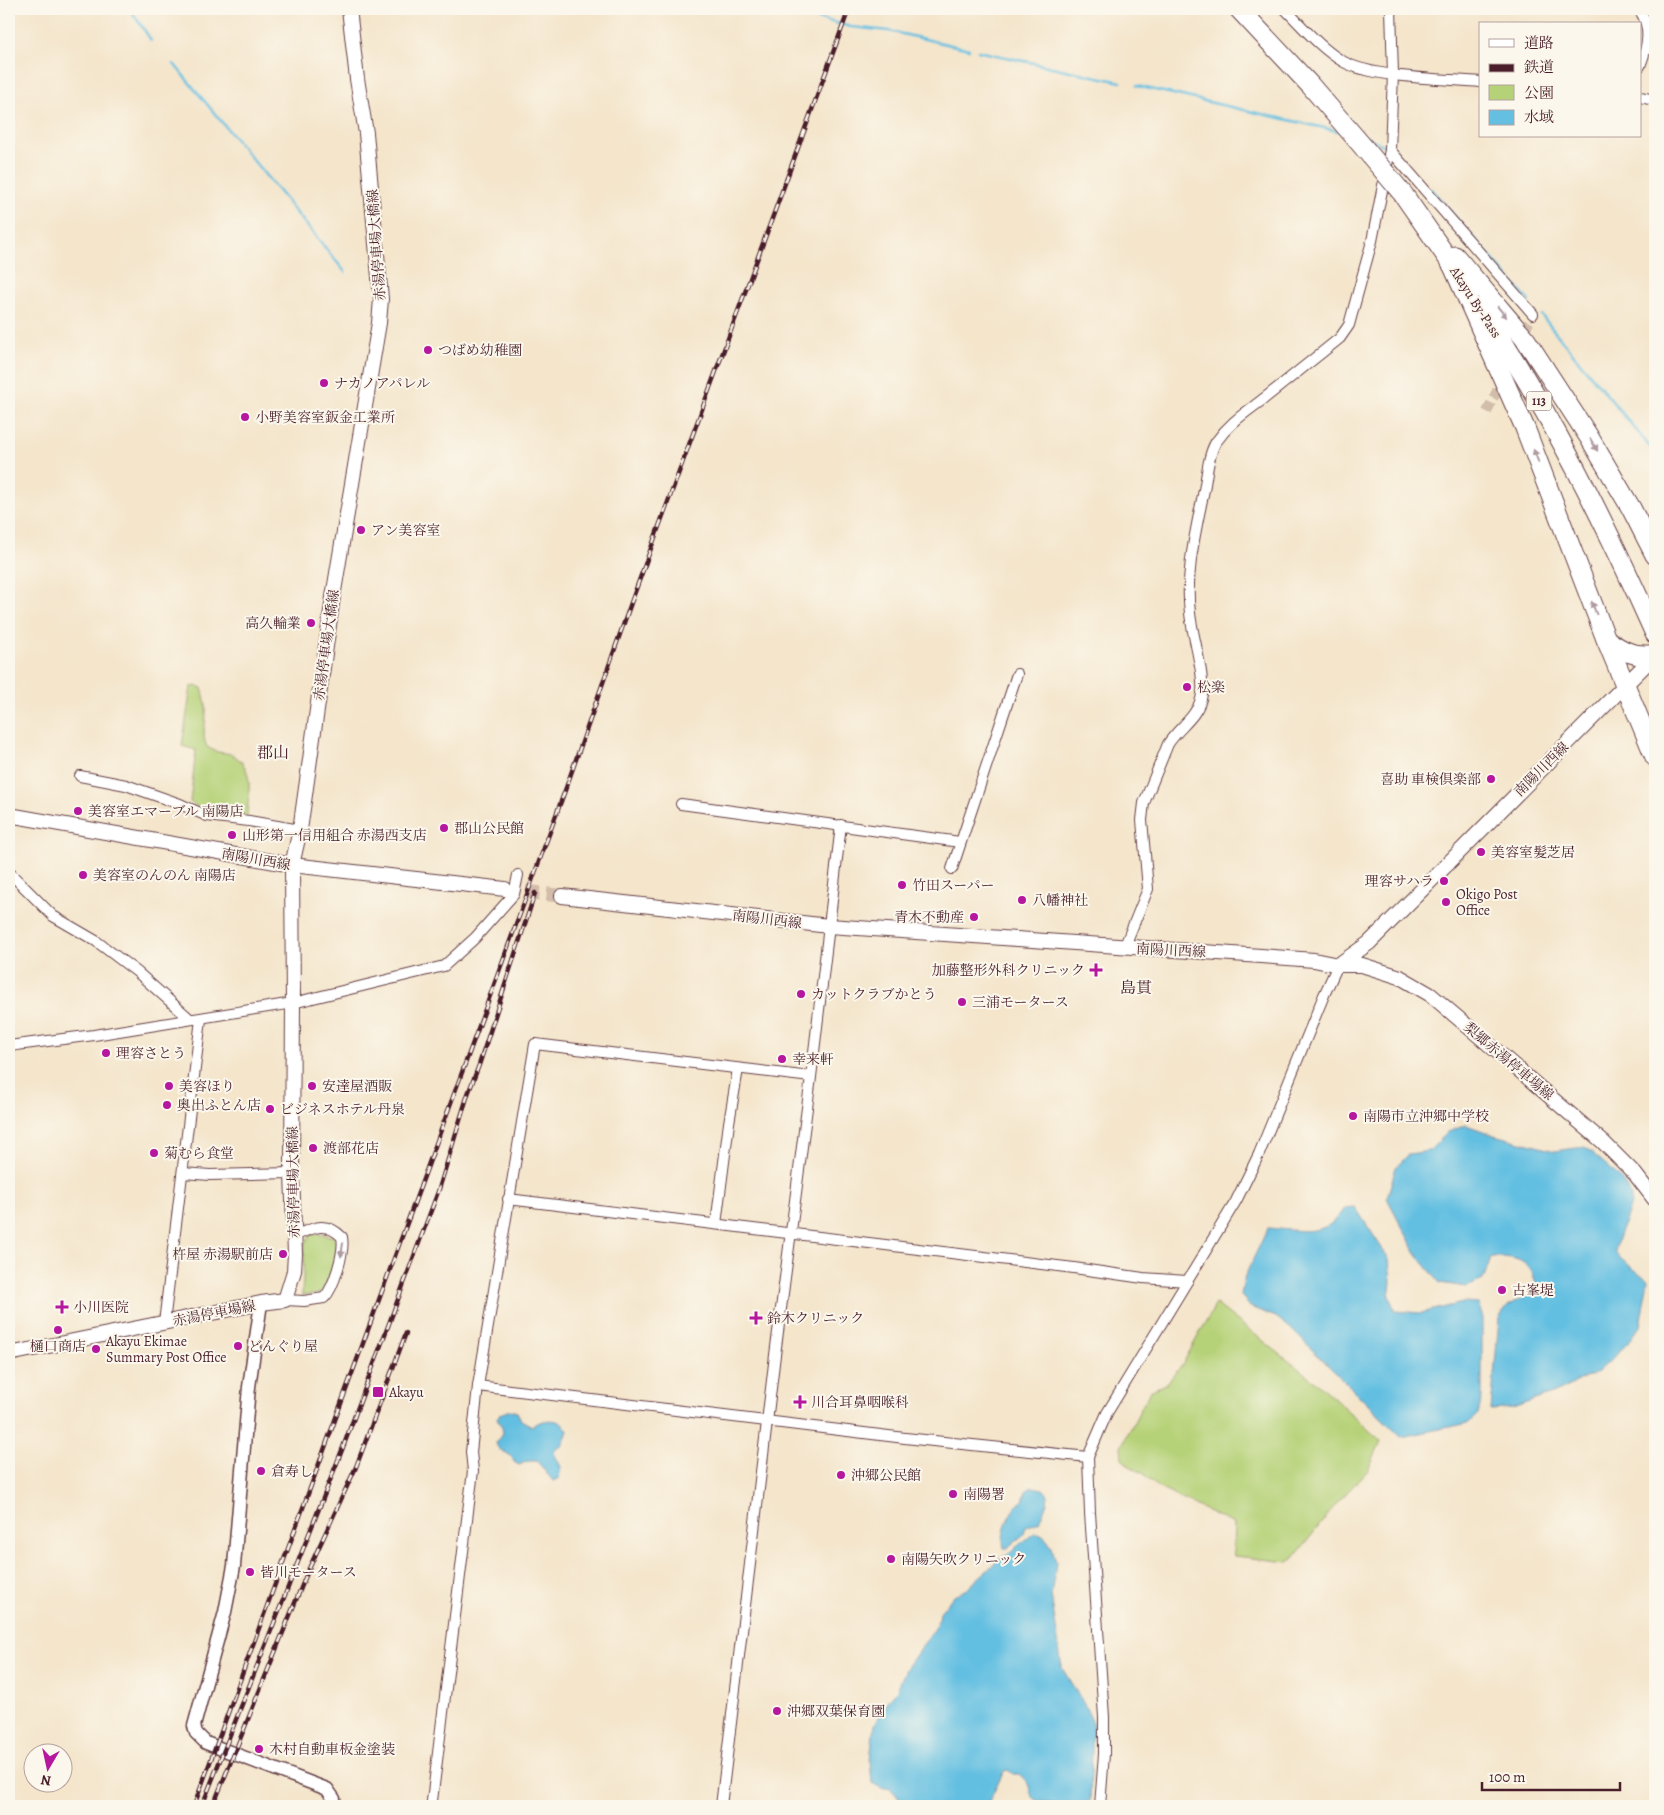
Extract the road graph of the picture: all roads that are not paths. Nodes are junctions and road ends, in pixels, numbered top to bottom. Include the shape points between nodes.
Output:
1 (349, 9) edge
2 (1238, 9) edge
3 (1285, 9) edge
4 (1391, 9) edge
5 (1638, 9) edge
6 (1642, 62) edge
7 (1393, 74) junction
8 (1479, 82) edge
9 (1642, 97) edge
10 (1655, 100) edge
11 (1390, 150) junction
12 (1403, 194) junction
13 (1452, 264) junction
14 (1533, 314) dead end
15 (1655, 555) edge
16 (1653, 628) edge
17 (1606, 639) junction
18 (1655, 654) edge
19 (1017, 674) dead end
20 (1625, 686) junction
21 (1655, 757) edge
22 (80, 776) dead end
23 (681, 804) dead end
24 (9, 815) edge
25 (841, 825) junction
26 (300, 830) junction
27 (960, 842) junction
28 (292, 865) junction
29 (952, 869) dead end
30 (9, 872) edge
31 (518, 875) dead end
32 (505, 889) tunnel mouth
33 (562, 896) tunnel mouth
34 (829, 926) junction
35 (1124, 948) junction
36 (1338, 965) junction
37 (293, 1002) junction
38 (201, 1018) junction
39 (190, 1019) junction
40 (9, 1046) edge
41 (738, 1069) junction
42 (811, 1077) junction
43 (182, 1173) junction
44 (292, 1173) junction
45 (508, 1199) junction
46 (1655, 1200) edge
47 (716, 1224) junction
48 (790, 1234) junction
49 (294, 1236) junction
50 (1187, 1281) junction
51 (285, 1300) junction
52 (261, 1303) junction
53 (164, 1323) junction
54 (9, 1354) edge
55 (478, 1386) junction
56 (767, 1421) junction
57 (1088, 1458) junction
58 (432, 1801) dead end
59 (335, 1806) edge
60 (721, 1806) edge
61 (1100, 1806) edge

1 - 26 main road, 赤湯停車場大橋線 via 366,133 381,299 333,597
2 - 12 highway, Akayu By-Pass / 113, bridge via 1310,85
3 - 7 street via 1345,63
4 - 7 street
5 - 6 street via 1646,20 1648,32
7 - 8 street
7 - 11 street
9 - 10 street
11 - 14 street
11 - 35 street via 1372,242 1349,325 1340,338 1230,424 1215,444 1208,464 1189,587 1202,697 1192,718 1172,736 1144,803 1142,820 1148,889
12 - 13 highway, Akayu By-Pass / 113
12 -> 15 highway via 1526,340 1632,508
13 - 16 highway, Akayu By-Pass / 113 via 1492,324 1560,439
17 -> 13 highway via 1525,428
17 - 18 highway via 1628,653
17 - 20 highway
18 - 20 main road, 南陽川西線
19 - 27 street
20 - 21 highway
20 - 36 main road, 南陽川西線 via 1369,943
22 - 26 street via 126,785 206,816 250,820
23 - 25 street
24 - 28 main road, 南陽川西線
25 - 27 street
25 - 34 street
26 - 28 main road, 赤湯停車場大橋線
27 - 29 street
28 - 32 main road, 南陽川西線
28 - 37 main road, 赤湯停車場大橋線
30 - 39 street via 54,916 96,941 137,972
31 - 37 street via 514,894 475,938 444,966
33 - 34 main road, 南陽川西線
34 - 35 main road, 南陽川西線
34 - 42 street
35 - 36 main road, 南陽川西線 via 1314,960
36 - 46 main road, 梨郷赤湯停車場線 via 1362,966 1391,974 1430,995 1603,1142
36 - 50 street via 1240,1193
37 - 38 street
37 - 44 main road, 赤湯停車場大橋線
38 - 39 street
38 - 43 street
39 - 40 street
41 - 42 street
41 - 45 street via 535,1044
41 - 47 street
42 - 48 street
43 - 44 street
43 - 53 street
44 - 49 main road, 赤湯停車場大橋線
45 - 47 street
45 - 55 street
47 - 48 street
48 - 50 street
48 - 56 street
49 - 51 main road, 赤湯停車場大橋線 via 294,1271
49 -> 51 street via 315,1227 329,1228 342,1237 343,1250 324,1298
50 - 57 street via 1107,1414
51 - 52 main road, 赤湯停車場線
52 - 53 main road, 赤湯停車場線
52 - 59 street via 249,1387 234,1566 194,1726 206,1743 327,1789
53 - 54 main road, 赤湯停車場線
55 - 56 street
55 - 58 street via 471,1452 473,1471
56 - 57 street
56 - 60 street
57 - 61 street via 1104,1716

